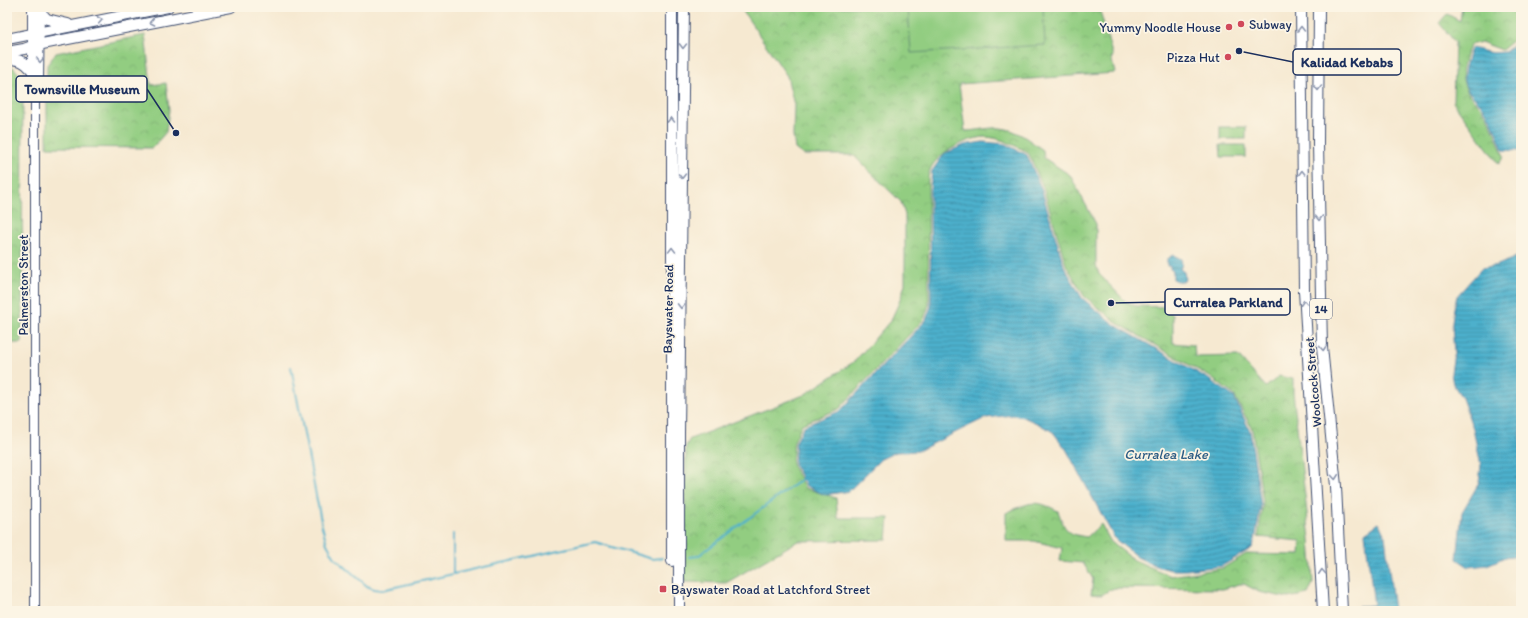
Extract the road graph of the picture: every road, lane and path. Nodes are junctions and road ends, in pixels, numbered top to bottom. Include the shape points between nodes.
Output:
1 (168, 7) edge
2 (231, 7) edge
3 (672, 7) edge
4 (684, 7) edge
5 (1301, 7) edge
6 (1319, 7) edge
7 (37, 9) edge
8 (77, 25) junction
9 (36, 33) junction
10 (7, 39) edge
11 (36, 45) junction
12 (7, 52) edge
13 (7, 59) edge
14 (32, 70) junction
15 (36, 102) junction
16 (35, 611) edge
17 (672, 611) edge
18 (679, 611) edge
19 (1323, 611) edge
20 (1342, 611) edge

8 -> 1 main road
2 -> 11 main road
17 -> 3 main road, Bayswater Road
4 -> 18 main road, Bayswater Road
19 -> 5 main road, Woolcock Street / 14 via 1304,291
6 -> 20 main road, Woolcock Street / 14 via 1318,144 1322,347 1336,486
7 - 8 main road via 49,20
7 - 9 street, Palmerston Street
8 - 9 main road
9 - 10 main road
9 - 11 street, Palmerston Street
11 - 12 main road
11 - 14 street, Palmerston Street
11 -> 15 street, Palmerston Street via 40,83
13 - 14 main road via 21,60
14 - 15 street, Palmerston Street via 32,92
15 - 16 street, Palmerston Street

